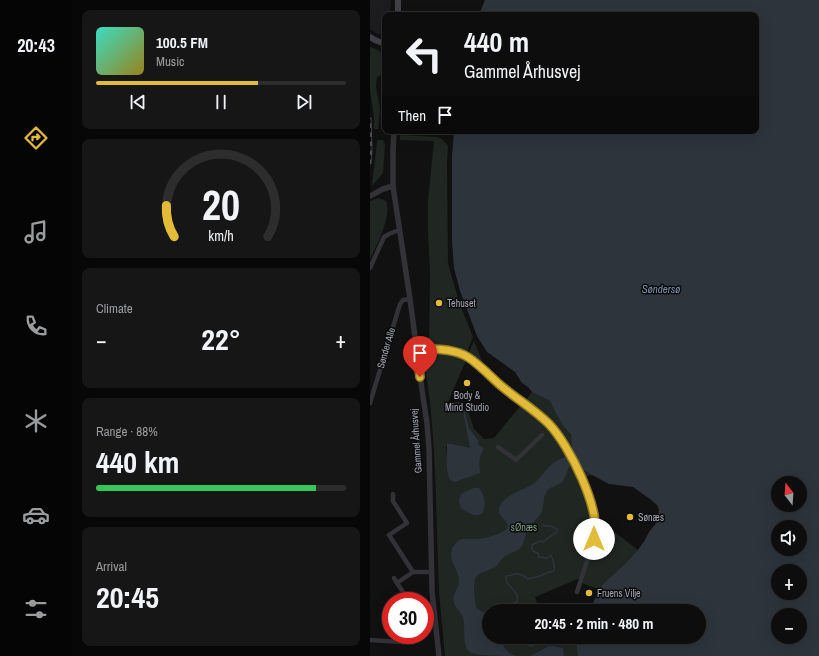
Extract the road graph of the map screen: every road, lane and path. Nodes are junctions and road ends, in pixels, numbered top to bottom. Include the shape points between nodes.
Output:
1 (398, 0) edge
2 (398, 12) edge
3 (370, 37) edge
4 (382, 43) edge
5 (394, 134) edge
6 (393, 186) junction
7 (370, 196) edge
8 (399, 230) junction
9 (370, 268) edge
10 (410, 299) junction
11 (417, 350) junction
12 (370, 403) edge
13 (542, 435) dead end
14 (498, 447) dead end
15 (393, 494) dead end
16 (413, 572) junction
17 (432, 572) junction
18 (394, 578) dead end
19 (397, 583) junction
20 (403, 592) edge
21 (577, 592) dead end
22 (370, 640) edge
23 (382, 641) edge
24 (439, 656) edge

1 - 2 main road
3 - 4 main road
5 - 6 street, Gammel Århusvej
6 - 7 street
6 - 8 street, Gammel Århusvej
8 - 9 street via 384,238
8 - 10 street, Gammel Århusvej
10 - 11 street, Gammel Århusvej
10 - 12 street, Sønder Alle via 400,304
11 - 17 street, Gammel Århusvej via 429,448
11 - 21 street via 438,349 466,356 556,431 586,487 596,529
13 - 14 street via 516,460
15 - 16 street via 393,501 407,523 389,535
16 - 17 street
16 - 19 street
17 - 24 street, Gammel Århusvej
18 - 19 street
19 - 20 street
22 - 23 street

